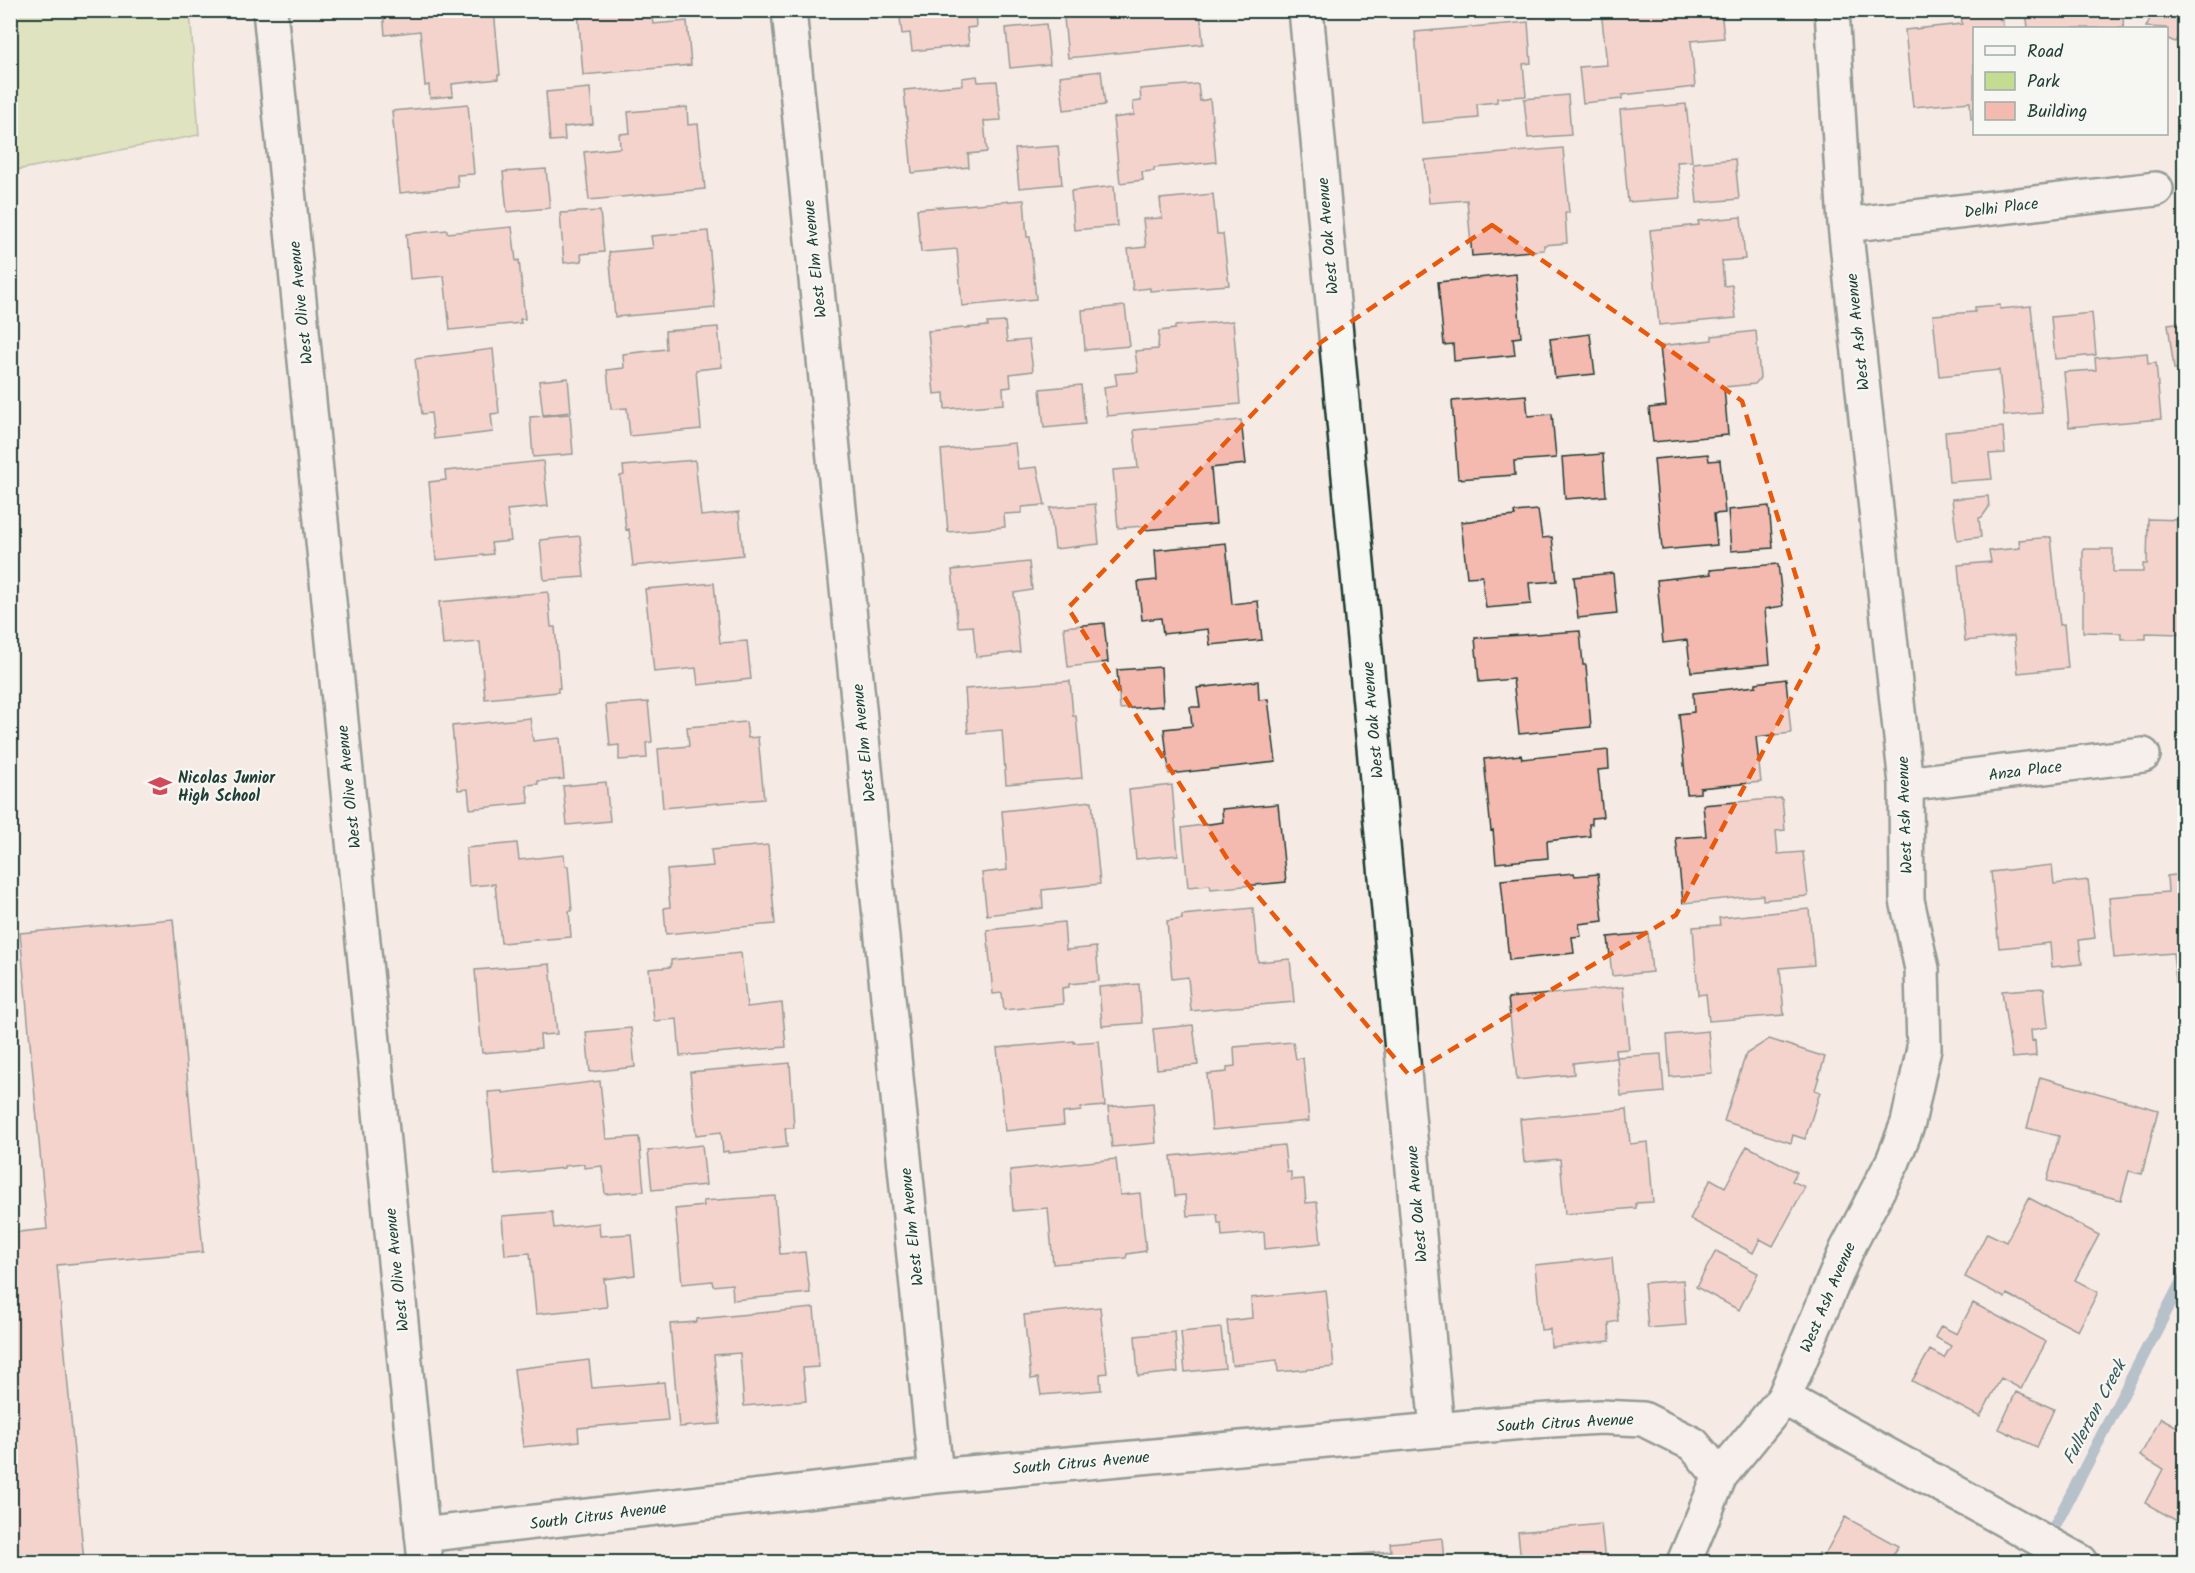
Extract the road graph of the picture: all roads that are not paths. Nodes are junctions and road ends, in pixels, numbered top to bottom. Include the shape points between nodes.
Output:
1 (270, 10) edge
2 (789, 10) edge
3 (1306, 10) edge
4 (1832, 10) edge
5 (2156, 189) dead end
6 (1845, 225) junction
7 (2144, 755) dead end
8 (1906, 784) junction
9 (1784, 1398) junction
10 (1437, 1430) junction
11 (936, 1476) junction
12 (1720, 1476) junction
13 (424, 1549) edge
14 (1684, 1563) edge
15 (2081, 1563) edge

1 - 13 street, West Olive Avenue
2 - 11 street, West Elm Avenue
3 - 10 street, West Oak Avenue
4 - 6 street, West Ash Avenue
5 - 6 street, Delhi Place
6 - 8 street, West Ash Avenue
7 - 8 street, Anza Place
8 - 9 street, West Ash Avenue via 1906,900 1922,969 1924,1048 1919,1078 1893,1161 1847,1249
9 - 12 street, West Ash Avenue
9 - 15 street
10 - 11 street, South Citrus Avenue
10 - 12 street, South Citrus Avenue via 1600,1417 1643,1419 1693,1444
11 - 13 street, South Citrus Avenue
12 - 14 street, West Ash Avenue

